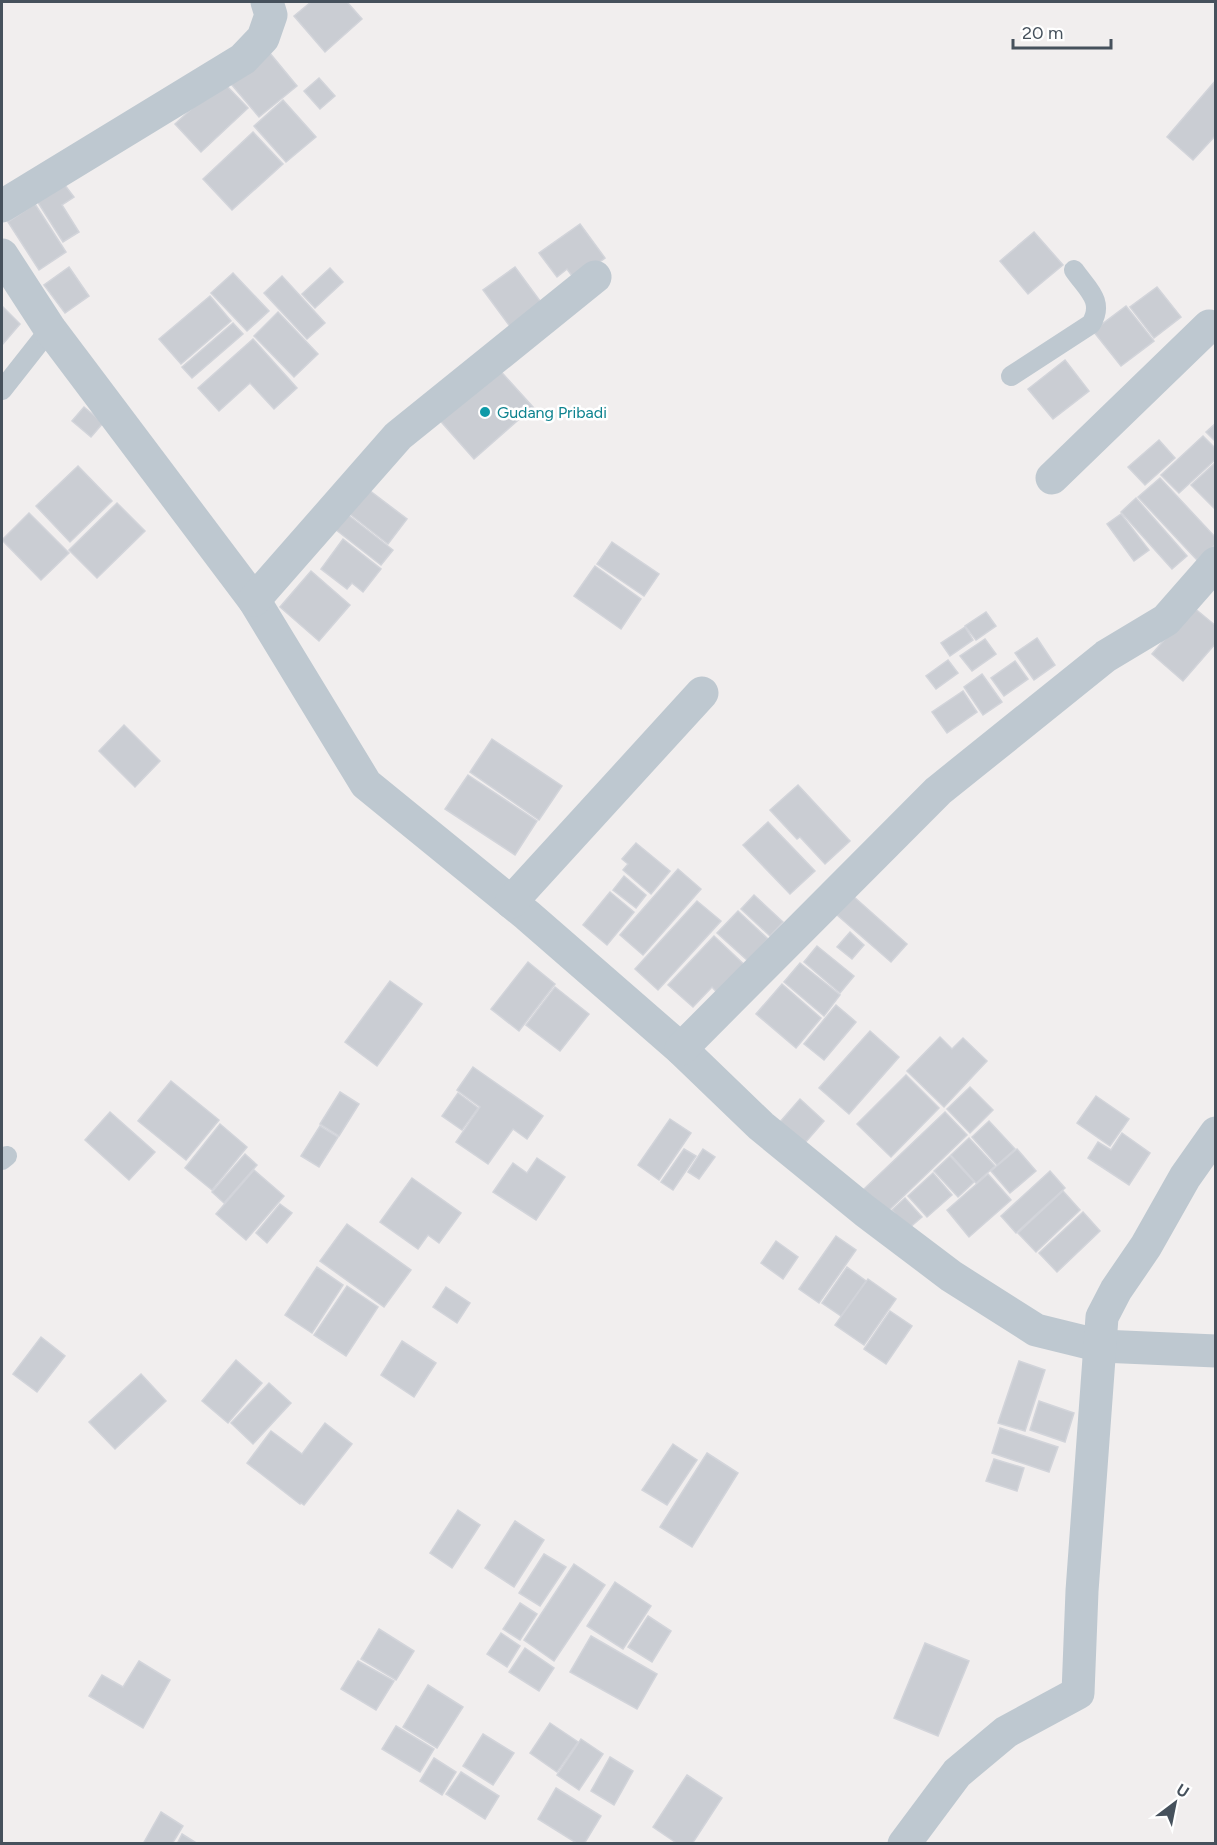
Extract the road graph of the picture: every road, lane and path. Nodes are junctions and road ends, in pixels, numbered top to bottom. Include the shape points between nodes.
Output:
1 (267, 2) edge
2 (2, 206) edge
3 (2, 255) edge
4 (1074, 270) dead end
5 (595, 277) dead end
6 (1209, 326) dead end
7 (50, 329) junction
8 (1011, 376) dead end
9 (2, 390) edge
10 (1052, 478) dead end
11 (1215, 563) edge
12 (254, 600) junction
13 (702, 693) dead end
14 (511, 902) junction
15 (681, 1049) junction
16 (1215, 1132) edge
17 (1101, 1346) junction
18 (1215, 1351) edge
19 (904, 1844) edge

1 - 2 street via 271,15 263,38 243,59
3 - 7 street
4 - 8 lane via 1097,302 1095,318
5 - 12 street via 398,436
6 - 10 street
7 - 9 lane
7 - 12 street
11 - 15 street via 1166,620 1106,656 938,791
12 - 14 street via 366,784
13 - 14 street
14 - 15 street
15 - 17 street via 761,1126 951,1276 1036,1330
16 - 17 street via 1116,1290 1102,1317
17 - 18 street
17 - 19 street via 1078,1693 1006,1732 957,1773

